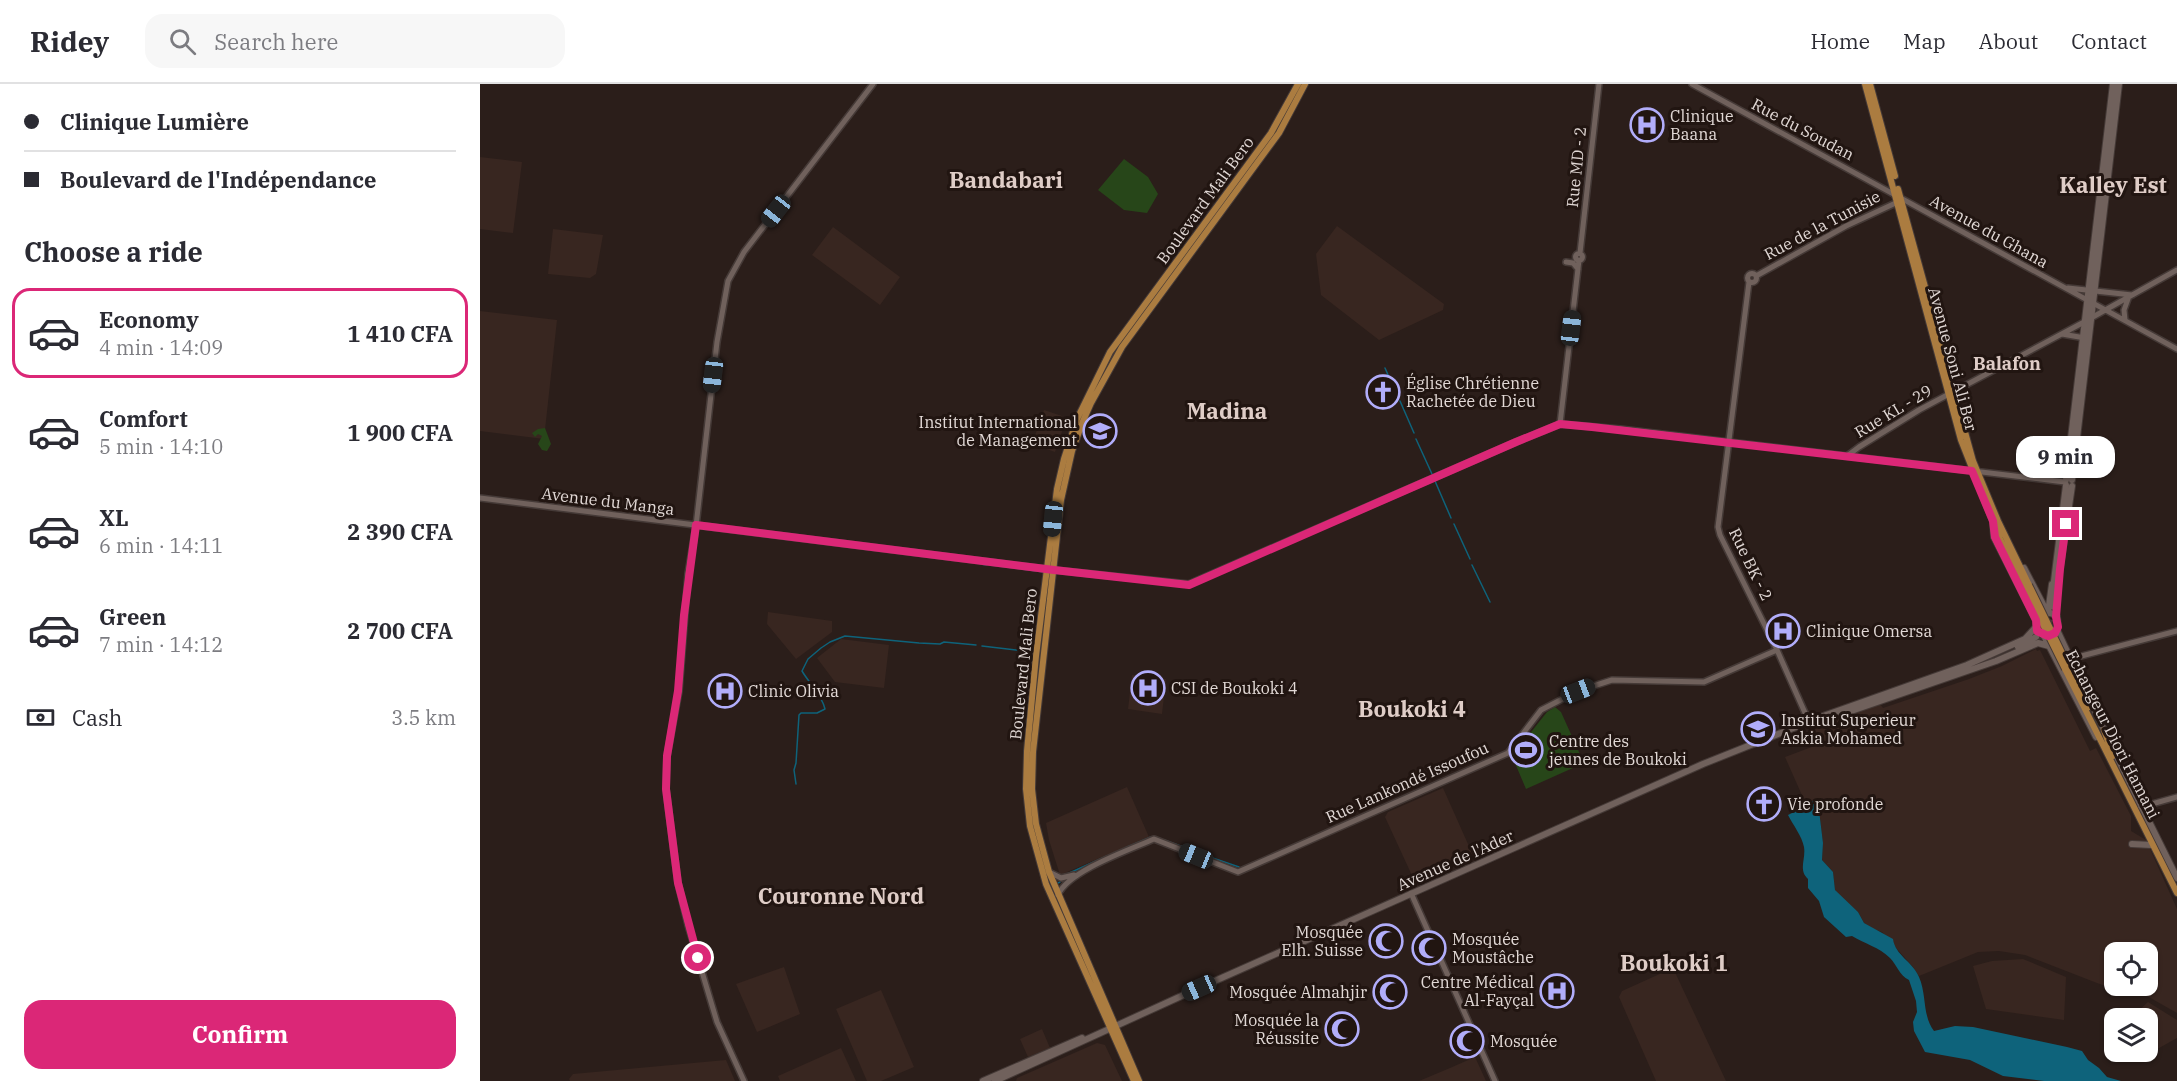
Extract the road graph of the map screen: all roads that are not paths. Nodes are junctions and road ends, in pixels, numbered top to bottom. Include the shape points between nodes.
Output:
1 (873, 84) edge
2 (1298, 84) edge
3 (1305, 84) edge
4 (1599, 84) edge
5 (1692, 84) edge
6 (1865, 84) edge
7 (1870, 84) edge
8 (2113, 84) edge
9 (2119, 84) edge
10 (1892, 176) junction
11 (1898, 198) junction
12 (1215, 214) junction
13 (1566, 262) dead end
14 (1578, 269) junction
15 (2177, 270) edge
16 (1749, 282) joint
17 (2065, 288) junction
18 (2092, 291) junction
19 (2131, 296) junction
20 (2091, 301) junction
21 (2106, 310) junction
22 (2088, 320) junction
23 (2125, 321) junction
24 (2060, 333) junction
25 (2086, 338) junction
26 (2177, 349) edge
27 (1951, 393) junction
28 (1560, 424) junction
29 (1728, 442) junction
30 (1847, 456) junction
31 (1975, 472) junction
32 (2068, 483) junction
33 (480, 498) edge
34 (1996, 521) junction
35 (696, 525) junction
36 (2058, 568) junction
37 (1050, 570) junction
38 (2027, 586) joint
39 (2039, 595) junction
40 (2051, 595) junction
41 (2053, 606) tunnel mouth
42 (2048, 612) junction
43 (2056, 617) junction
44 (2036, 624) junction
45 (2057, 630) junction
46 (2177, 631) edge
47 (2039, 639) junction
48 (1777, 650) junction
49 (2070, 659) junction
50 (1968, 668) junction
51 (2067, 668) junction
52 (1809, 723) junction
53 (2104, 730) junction
54 (2113, 756) junction
55 (2114, 771) junction
56 (2131, 795) junction
57 (2177, 797) edge
58 (2141, 807) junction
59 (2132, 844) dead end
60 (2151, 845) junction
61 (1049, 872) junction
62 (1075, 875) junction
63 (2177, 878) edge
64 (2177, 884) edge
65 (1411, 893) junction
66 (2177, 894) edge
67 (1058, 895) junction
68 (1113, 1027) junction
69 (744, 1081) edge
70 (983, 1081) edge
71 (995, 1081) edge
72 (1134, 1081) edge
73 (1139, 1081) edge
74 (1495, 1081) edge

1 - 35 street via 744,252 728,281
2 - 12 main road, Boulevard Mali Bero via 1271,133
3 - 12 main road, Boulevard Mali Bero via 1280,133
4 - 14 street, Rue MD - 2 via 1580,253 1583,257
5 - 11 street, Rue du Soudan
6 - 10 main road
7 - 10 main road
8 - 18 main road
9 - 18 main road
10 - 11 main road, Avenue Soni Ali Ber
11 - 16 street, Rue de la Tunisie via 1756,276 1749,274
11 - 17 street, Avenue du Ghana
11 - 27 main road, Avenue Soni Ali Ber
12 - 37 main road, Boulevard Mali Bero via 1116,343 1085,400 1059,478
13 - 14 street
14 - 28 street
15 - 19 street, Rue KL - 29
16 - 29 street, Rue BK - 2
17 - 18 street, Avenue du Ghana
17 - 20 street, Avenue du Ghana
18 - 19 street, Avenue du Ghana
18 - 20 main road
19 - 21 street, Rue KL - 29
19 - 23 street via 2124,310
20 - 21 street, Avenue du Ghana
20 - 22 main road
21 - 22 street, Rue KL - 29
21 - 23 street, Avenue du Ghana
22 - 24 street, Rue KL - 29
22 - 25 main road
23 - 26 street, Avenue du Ghana
24 - 25 street
24 - 27 street, Rue KL - 29
25 - 32 main road
27 - 30 street, Rue KL - 29
27 - 31 main road, Avenue Soni Ali Ber
28 - 29 street
28 - 37 street, Avenue du Manga via 1193,584
29 - 30 street
29 - 48 street, Rue BK - 2 via 1719,530
30 - 31 street
31 - 32 street
31 - 34 main road, Avenue Soni Ali Ber
32 - 36 main road
33 - 35 street, Avenue du Manga
34 - 38 main road, Avenue Soni Ali Ber
34 - 39 main road, Avenue Soni Ali Ber via 2005,528
34 - 44 main road, Avenue Soni Ali Ber via 1995,537
35 - 37 street, Avenue du Manga
35 - 69 street via 666,789 678,883 688,925 717,1022
36 - 40 main road
36 - 41 main road
36 - 43 main road
37 - 61 main road, Boulevard Mali Bero via 1032,780 1036,824
37 - 68 main road, Boulevard Mali Bero via 1027,752 1030,826 1046,884
38 - 51 main road, Echangeur Diori Hamani, bridge
39 - 40 main road
39 - 42 main road, Avenue Soni Ali Ber
40 - 42 main road
42 - 43 main road
42 - 44 main road
43 - 45 main road
44 - 47 main road
44 - 50 main road, Avenue de l'Ader via 2025,639
45 - 47 main road
45 - 49 main road
46 - 49 street
47 - 50 main road, Avenue de l'Ader
47 - 55 main road via 2049,646
48 - 52 street, Rue BK - 2
48 - 62 street, Rue Lankondé Issoufou via 1704,682 1612,680 1578,691 1541,710 1508,753 1238,872 1154,839
49 - 53 main road
50 - 52 main road, Avenue de l'Ader via 1885,701
51 - 54 main road, Echangeur Diori Hamani
51 - 56 main road, Echangeur Diori Hamani
52 - 65 main road, Avenue de l'Ader via 1703,764
53 - 54 main road
53 - 58 main road
54 - 56 main road, Echangeur Diori Hamani
55 - 56 main road
55 - 60 main road
56 - 64 main road, Echangeur Diori Hamani
56 - 66 main road, Echangeur Diori Hamani
57 - 58 street
58 - 63 main road
59 - 60 main road
60 - 66 main road
61 - 62 street via 1061,878
61 - 67 main road, Boulevard Mali Bero
62 - 67 street
65 - 68 main road, Avenue de l'Ader
65 - 74 street
67 - 68 main road, Boulevard Mali Bero
68 - 70 main road
68 - 71 main road
68 - 72 main road, Boulevard Mali Bero
68 - 73 main road, Boulevard Mali Bero

